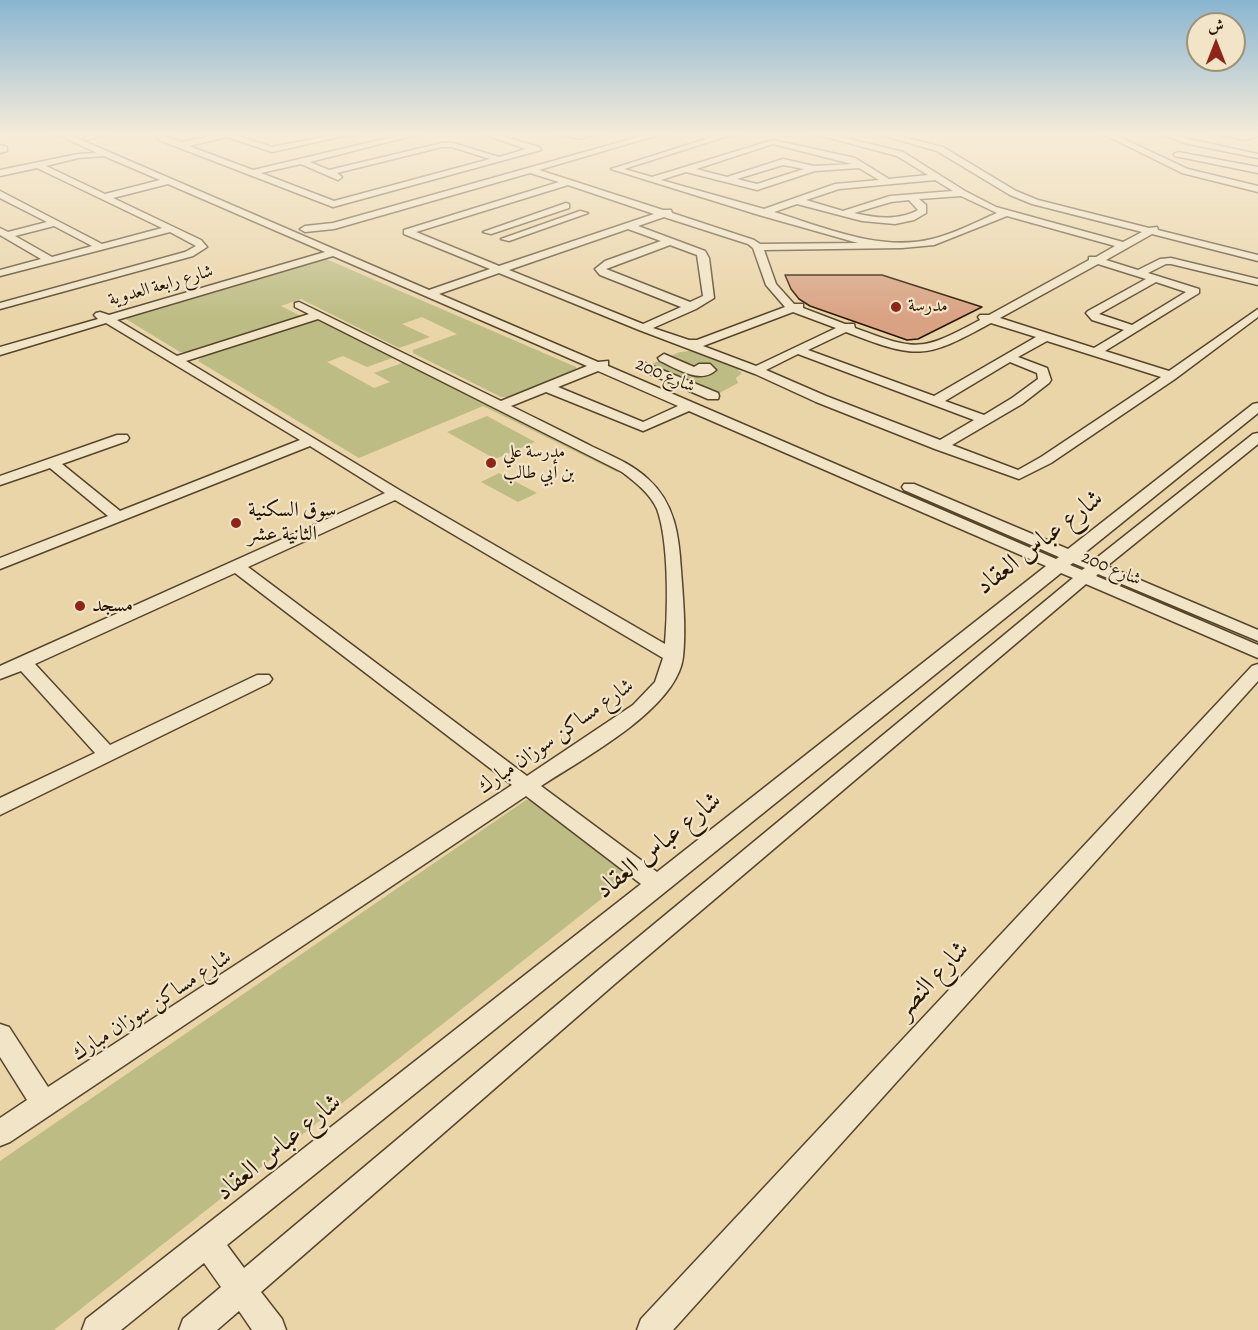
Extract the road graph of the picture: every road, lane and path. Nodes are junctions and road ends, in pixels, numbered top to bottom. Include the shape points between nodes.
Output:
1 (2, 195) edge
2 (100, 195) edge
3 (112, 195) edge
4 (200, 195) edge
5 (220, 195) edge
6 (310, 195) edge
7 (366, 195) edge
8 (445, 195) edge
9 (447, 195) edge
10 (524, 195) edge
11 (537, 195) edge
12 (616, 195) edge
13 (636, 195) edge
14 (701, 195) edge
15 (814, 195) edge
16 (935, 195) edge
17 (967, 195) edge
18 (1018, 195) edge
19 (104, 197) junction
20 (910, 197) junction
21 (798, 201) junction
22 (333, 204) junction
23 (566, 206) junction
24 (257, 209) junction
25 (669, 212) junction
26 (242, 213) junction
27 (762, 213) junction
28 (846, 213) junction
29 (1006, 213) junction
30 (56, 223) junction
31 (630, 226) junction
32 (301, 227) junction
33 (171, 229) junction
34 (1147, 229) junction
35 (820, 230) junction
36 (3, 233) edge
37 (506, 239) junction
38 (671, 241) junction
39 (813, 245) junction
40 (877, 245) junction
41 (1122, 245) junction
42 (326, 246) junction
43 (101, 247) junction
44 (763, 247) junction
45 (547, 254) junction
46 (1258, 258) edge
47 (50, 260) junction
48 (1094, 260) junction
49 (499, 270) junction
50 (0, 273) edge
51 (1139, 273) junction
52 (1233, 275) junction
53 (1155, 278) junction
54 (1258, 282) edge
55 (444, 288) junction
56 (428, 294) junction
57 (2, 304) edge
58 (299, 304) dead end
59 (692, 307) junction
60 (796, 307) junction
61 (1258, 312) edge
62 (319, 315) junction
63 (104, 317) junction
64 (984, 317) junction
65 (846, 327) junction
66 (643, 328) junction
67 (1135, 329) junction
68 (1046, 336) junction
69 (0, 345) edge
70 (692, 345) junction
71 (798, 350) junction
72 (0, 351) edge
73 (1096, 352) junction
74 (722, 357) junction
75 (664, 358) junction
76 (1010, 358) junction
77 (176, 360) junction
78 (612, 361) junction
79 (598, 367) junction
80 (640, 369) junction
81 (700, 371) junction
82 (759, 372) junction
83 (1171, 376) junction
84 (685, 384) junction
85 (546, 387) junction
86 (713, 396) dead end
87 (935, 401) junction
88 (500, 406) junction
89 (689, 406) junction
90 (1258, 407) edge
91 (985, 420) junction
92 (1258, 437) edge
93 (122, 438) dead end
94 (311, 441) junction
95 (940, 446) junction
96 (52, 463) junction
97 (0, 481) edge
98 (396, 494) junction
99 (118, 517) junction
100 (1063, 560) junction
101 (0, 564) edge
102 (237, 567) junction
103 (1090, 572) junction
104 (1012, 602) junction
105 (1040, 614) junction
106 (1258, 636) edge
107 (1258, 652) edge
108 (674, 657) junction
109 (24, 663) junction
110 (1258, 670) edge
111 (0, 674) edge
112 (263, 679) dead end
113 (106, 754) junction
114 (527, 786) junction
115 (0, 807) edge
116 (657, 884) junction
117 (0, 1035) edge
118 (44, 1104) junction
119 (0, 1133) edge
120 (207, 1242) junction
121 (242, 1289) junction
122 (97, 1330) edge
123 (194, 1330) edge
124 (271, 1330) edge
125 (652, 1330) edge

1 - 30 street
2 - 19 street
3 - 19 street
4 - 26 street, شارع 200
5 - 24 street, شارع 200
6 - 22 street
7 - 22 street
8 - 32 street via 334,226
9 - 42 street, شارع رابعة العدوية via 327,230
10 - 49 street via 407,232
11 - 23 street
12 - 25 street
13 - 25 street
14 - 27 street
15 - 21 street
16 - 20 street
17 - 29 street
18 - 34 street
19 - 33 street
20 - 28 street via 880,200
20 - 28 street via 923,209 913,217 881,221
21 - 27 street
21 - 28 street
22 - 32 street via 344,211
23 - 37 street via 583,213
23 - 37 street via 488,232
24 - 26 street
24 - 32 street, شارع 200
25 - 31 street
25 - 44 street
26 - 42 street, شارع 200
27 - 35 street
29 - 40 street via 945,239
29 - 41 street
30 - 36 street
30 - 43 street
31 - 38 street
31 - 45 street
32 - 42 street, شارع 200
33 - 43 street
33 - 57 street via 202,247 189,254
34 - 41 street
34 - 46 street
35 - 39 street
35 - 40 street
36 - 47 street
37 - 45 street
38 - 59 street via 696,250 704,258 709,298
38 - 59 street via 600,269
39 - 40 street
39 - 44 street
41 - 48 street
42 - 55 street, شارع 200
42 - 56 street, شارع 200
42 - 63 street, شارع رابعة العدوية via 303,259
43 - 47 street
44 - 60 street via 771,285
45 - 49 street
46 - 52 street
47 - 50 street
48 - 51 street
48 - 64 street
49 - 55 street
49 - 66 street
51 - 52 street via 1171,261
51 - 53 street
52 - 54 street
53 - 67 street via 1195,291
53 - 67 street via 1092,313 1096,318
55 - 56 street
55 - 78 street, شارع 200
56 - 79 street, شارع 200
58 - 62 street, شارع مساكن سوزان مبارك
59 - 66 street
60 - 65 street
60 - 70 street
61 - 83 street
62 - 77 street
62 - 88 street, شارع مساكن سوزان مبارك
63 - 69 street, شارع رابعة العدوية
63 - 72 street, شارع رابعة العدوية
63 - 77 street
64 - 65 street via 946,343 919,350 896,348
64 - 68 street
65 - 71 street
66 - 70 street
67 - 73 street
68 - 73 street
68 - 76 street
70 - 74 street
70 - 75 street
71 - 82 street via 761,367
71 - 87 street
73 - 83 street
74 - 81 street
74 - 82 street
75 - 80 street
75 - 81 street
76 - 87 street
76 - 91 street via 1043,371 1045,380
77 - 94 street
78 - 79 street
78 - 80 street, شارع 200
79 - 85 street
79 - 89 street, شارع 200
80 - 84 street
80 - 100 street, شارع 200
81 - 84 street
82 - 95 street
83 - 95 street via 1022,475
84 - 86 street
85 - 88 street
85 - 89 street via 643,427
87 - 91 street
88 - 108 street, شارع مساكن سوزان مبارك via 627,470 659,500 670,527
89 - 100 street, شارع 200
90 - 100 street, شارع عباس العقاد
91 - 95 street
92 - 103 street
93 - 96 street
94 - 98 street
94 - 99 street
96 - 97 street
96 - 99 street
98 - 102 street
98 - 108 street
99 - 101 street
100 - 103 street, شارع 200
100 - 104 street, شارع عباس العقاد
102 - 109 street
102 - 114 street
103 - 105 street
103 - 106 street, شارع 200
103 - 107 street, شارع 200
104 - 105 street
104 - 116 street, شارع عباس العقاد
105 - 121 street
108 - 114 street, شارع مساكن سوزان مبارك via 662,684 638,711
109 - 111 street
109 - 113 street
110 - 125 street, شارع النصر
112 - 113 street
113 - 115 street
114 - 116 street
114 - 118 street, شارع مساكن سوزان مبارك
116 - 120 street, شارع عباس العقاد
117 - 118 street
118 - 119 street, شارع مساكن سوزان مبارك
120 - 121 street
120 - 122 street, شارع عباس العقاد
121 - 123 street
121 - 124 street

